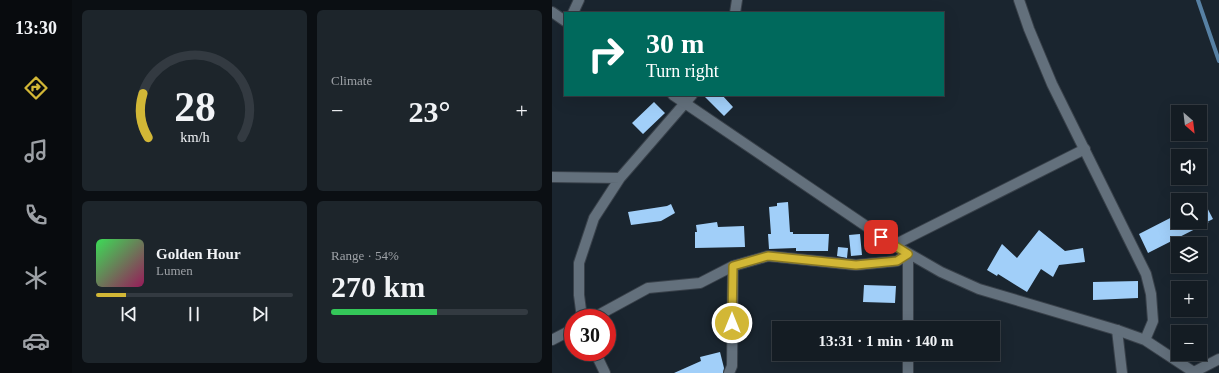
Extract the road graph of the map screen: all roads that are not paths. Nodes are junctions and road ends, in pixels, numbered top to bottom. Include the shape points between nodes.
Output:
1 (579, 0) edge
2 (738, 0) edge
3 (1019, 0) edge
4 (552, 12) edge
5 (573, 12) edge
6 (735, 12) edge
7 (564, 20) edge
8 (674, 96) edge
9 (691, 96) edge
10 (686, 104) junction
11 (1085, 149) junction
12 (552, 177) edge
13 (620, 178) junction
14 (894, 246) junction
15 (908, 254) junction
16 (733, 266) junction
17 (581, 309) edge
18 (610, 309) edge
19 (908, 321) edge
20 (1117, 330) junction
21 (564, 334) edge
22 (552, 340) edge
23 (1146, 340) junction
24 (1219, 359) edge
25 (599, 361) edge
26 (908, 361) edge
27 (1194, 372) edge
28 (605, 373) edge
29 (729, 373) edge
30 (908, 373) edge
31 (1122, 373) edge

1 - 5 street
2 - 6 street
3 - 11 street via 1052,84
4 - 7 street
8 - 10 street
9 - 10 street
10 - 13 street
10 - 14 street
11 - 14 street
11 - 23 street via 1146,274 1153,321
12 - 13 street
13 - 17 street via 594,218 579,264
14 - 15 street
15 - 16 street via 897,261 856,265 768,256
15 - 19 street
15 - 20 street via 979,289
16 - 18 street via 700,283 648,288
16 - 29 street via 732,366
20 - 23 street
20 - 31 street
21 - 22 street
23 - 27 street
24 - 27 street
25 - 28 street
26 - 30 street

